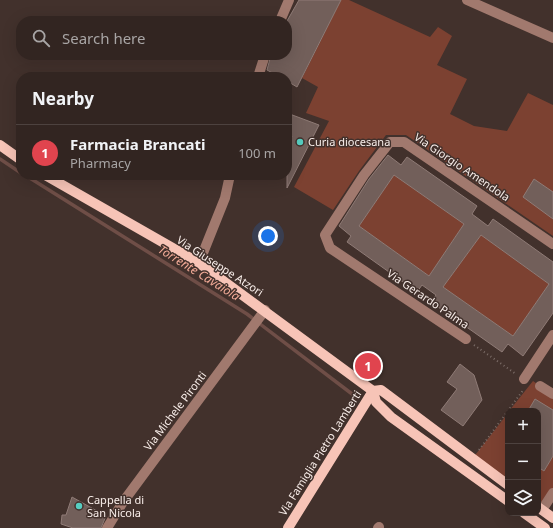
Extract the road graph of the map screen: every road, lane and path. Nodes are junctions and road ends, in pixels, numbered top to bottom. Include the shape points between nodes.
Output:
1 (289, 0) edge
2 (467, 0) edge
3 (282, 16) edge
4 (553, 38) edge
5 (263, 60) edge
6 (260, 72) edge
7 (0, 145) edge
8 (16, 156) edge
9 (54, 180) edge
10 (229, 180) edge
11 (325, 235) joint
12 (553, 244) edge
13 (199, 263) junction
14 (263, 313) junction
15 (553, 335) edge
16 (466, 339) joint
17 (524, 379) junction
18 (540, 386) dead end
19 (373, 391) junction
20 (553, 394) edge
21 (472, 459) junction
22 (505, 483) edge
23 (553, 493) edge
24 (505, 499) edge
25 (541, 508) edge
26 (541, 510) edge
27 (528, 516) edge
28 (553, 518) edge
29 (107, 528) edge
30 (288, 528) edge
31 (545, 528) edge

1 - 3 street
2 - 4 street
5 - 6 street
7 - 8 main road
9 - 13 main road, Via Giuseppe Atzori
10 - 13 street via 225,198
11 - 12 street, Via Giorgio Amendola via 364,175 390,142 404,142
11 - 16 street, Via Gerardo Palma via 330,248
13 - 14 main road, Via Giuseppe Atzori
14 - 19 main road, Via Giuseppe Atzori
14 - 29 street, Via Michele Pironti via 123,502
15 - 17 street
16 - 17 path, Via Gerardo Palma
17 - 21 path via 524,389
18 - 20 street
19 - 21 main road, Via Giuseppe Atzori via 381,390
19 - 24 main road, Via Giuseppe Atzori via 376,402 391,417
19 - 30 main road, Via Famiglia Pietro Lamberti
21 - 22 main road, Via Giuseppe Atzori
23 - 25 street
26 - 28 main road
27 - 31 main road

